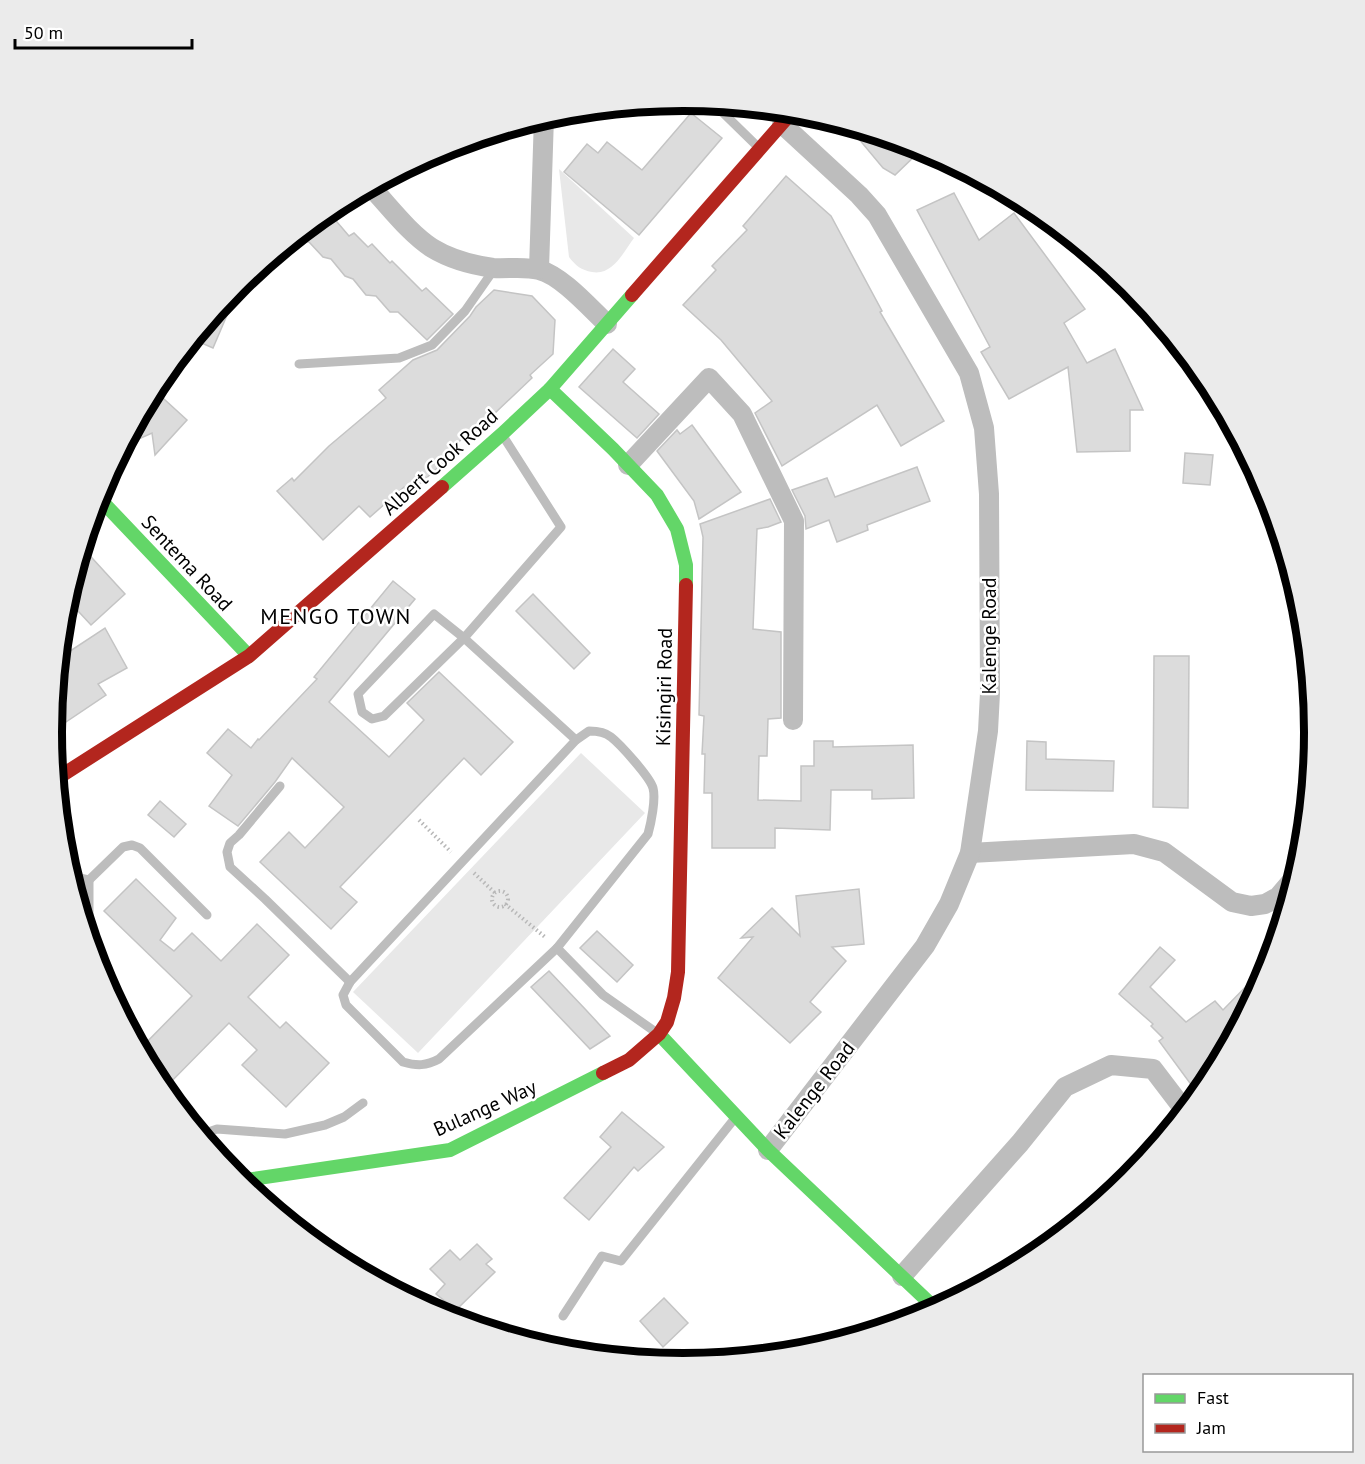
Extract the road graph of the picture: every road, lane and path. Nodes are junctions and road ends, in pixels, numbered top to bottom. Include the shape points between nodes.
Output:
1 (721, 112) edge
2 (785, 120) edge
3 (789, 120) edge
4 (544, 127) edge
5 (760, 149) junction
6 (376, 192) edge
7 (495, 268) junction
8 (538, 269) junction
9 (607, 324) junction
10 (299, 364) dead end
11 (550, 388) junction
12 (502, 434) junction
13 (628, 465) junction
14 (105, 504) edge
15 (464, 638) junction
16 (249, 656) junction
17 (793, 720) dead end
18 (576, 740) junction
19 (63, 774) edge
20 (280, 786) dead end
21 (970, 853) junction
22 (79, 878) edge
23 (89, 880) junction
24 (1282, 892) edge
25 (505, 904) junction
26 (89, 914) edge
27 (207, 915) dead end
28 (557, 948) junction
29 (350, 982) junction
30 (658, 1034) junction
31 (363, 1103) dead end
32 (1180, 1104) edge
33 (737, 1116) junction
34 (208, 1132) edge
35 (768, 1150) junction
36 (252, 1179) edge
37 (902, 1276) junction
38 (929, 1302) edge
39 (563, 1316) dead end

1 - 5 lane
2 - 5 main road, Albert Cook Road
3 - 21 street, Kalenge Road via 877,215 969,373 984,428 989,494 990,693
4 - 8 street
5 - 9 main road, Albert Cook Road
6 - 7 street via 432,248 458,260
7 - 8 street
7 - 10 lane via 465,311 432,345 399,358
8 - 9 street via 556,278
9 - 11 main road, Albert Cook Road
11 - 12 main road, Albert Cook Road
11 - 13 main road, Kisingiri Road
12 - 15 lane via 561,527
12 - 16 main road, Albert Cook Road
13 - 17 street via 709,378 742,414 794,521
13 - 30 main road, Kisingiri Road via 657,495 677,529 686,565 678,972 667,1022
14 - 16 main road, Sentema Road
15 - 15 lane via 384,716 372,719 362,712 358,694 434,614
15 - 18 lane
16 - 19 main road, Albert Cook Road
18 - 28 lane via 589,731 598,731 611,737 641,769 653,790 651,822 648,834
18 - 29 lane
20 - 29 lane via 230,843 230,867
21 - 24 street via 1134,844 1164,852 1232,902 1265,904
21 - 35 street, Kalenge Road via 949,904 925,946
22 - 23 lane
23 - 26 lane
23 - 27 lane via 123,847 132,845 140,848
25 - 25 path via 496,906 493,895 505,893
25 - 28 path
28 - 29 lane via 439,1059 422,1065 403,1062 346,1005 343,995
28 - 30 lane via 603,995
30 - 33 main road
30 - 36 main road, Bulange Way via 629,1060 450,1150
31 - 34 lane via 325,1125 285,1134 217,1129
32 - 37 street via 1153,1069 1111,1065 1065,1087
33 - 35 main road
33 - 39 lane via 621,1261 602,1256
35 - 37 main road
37 - 38 main road

